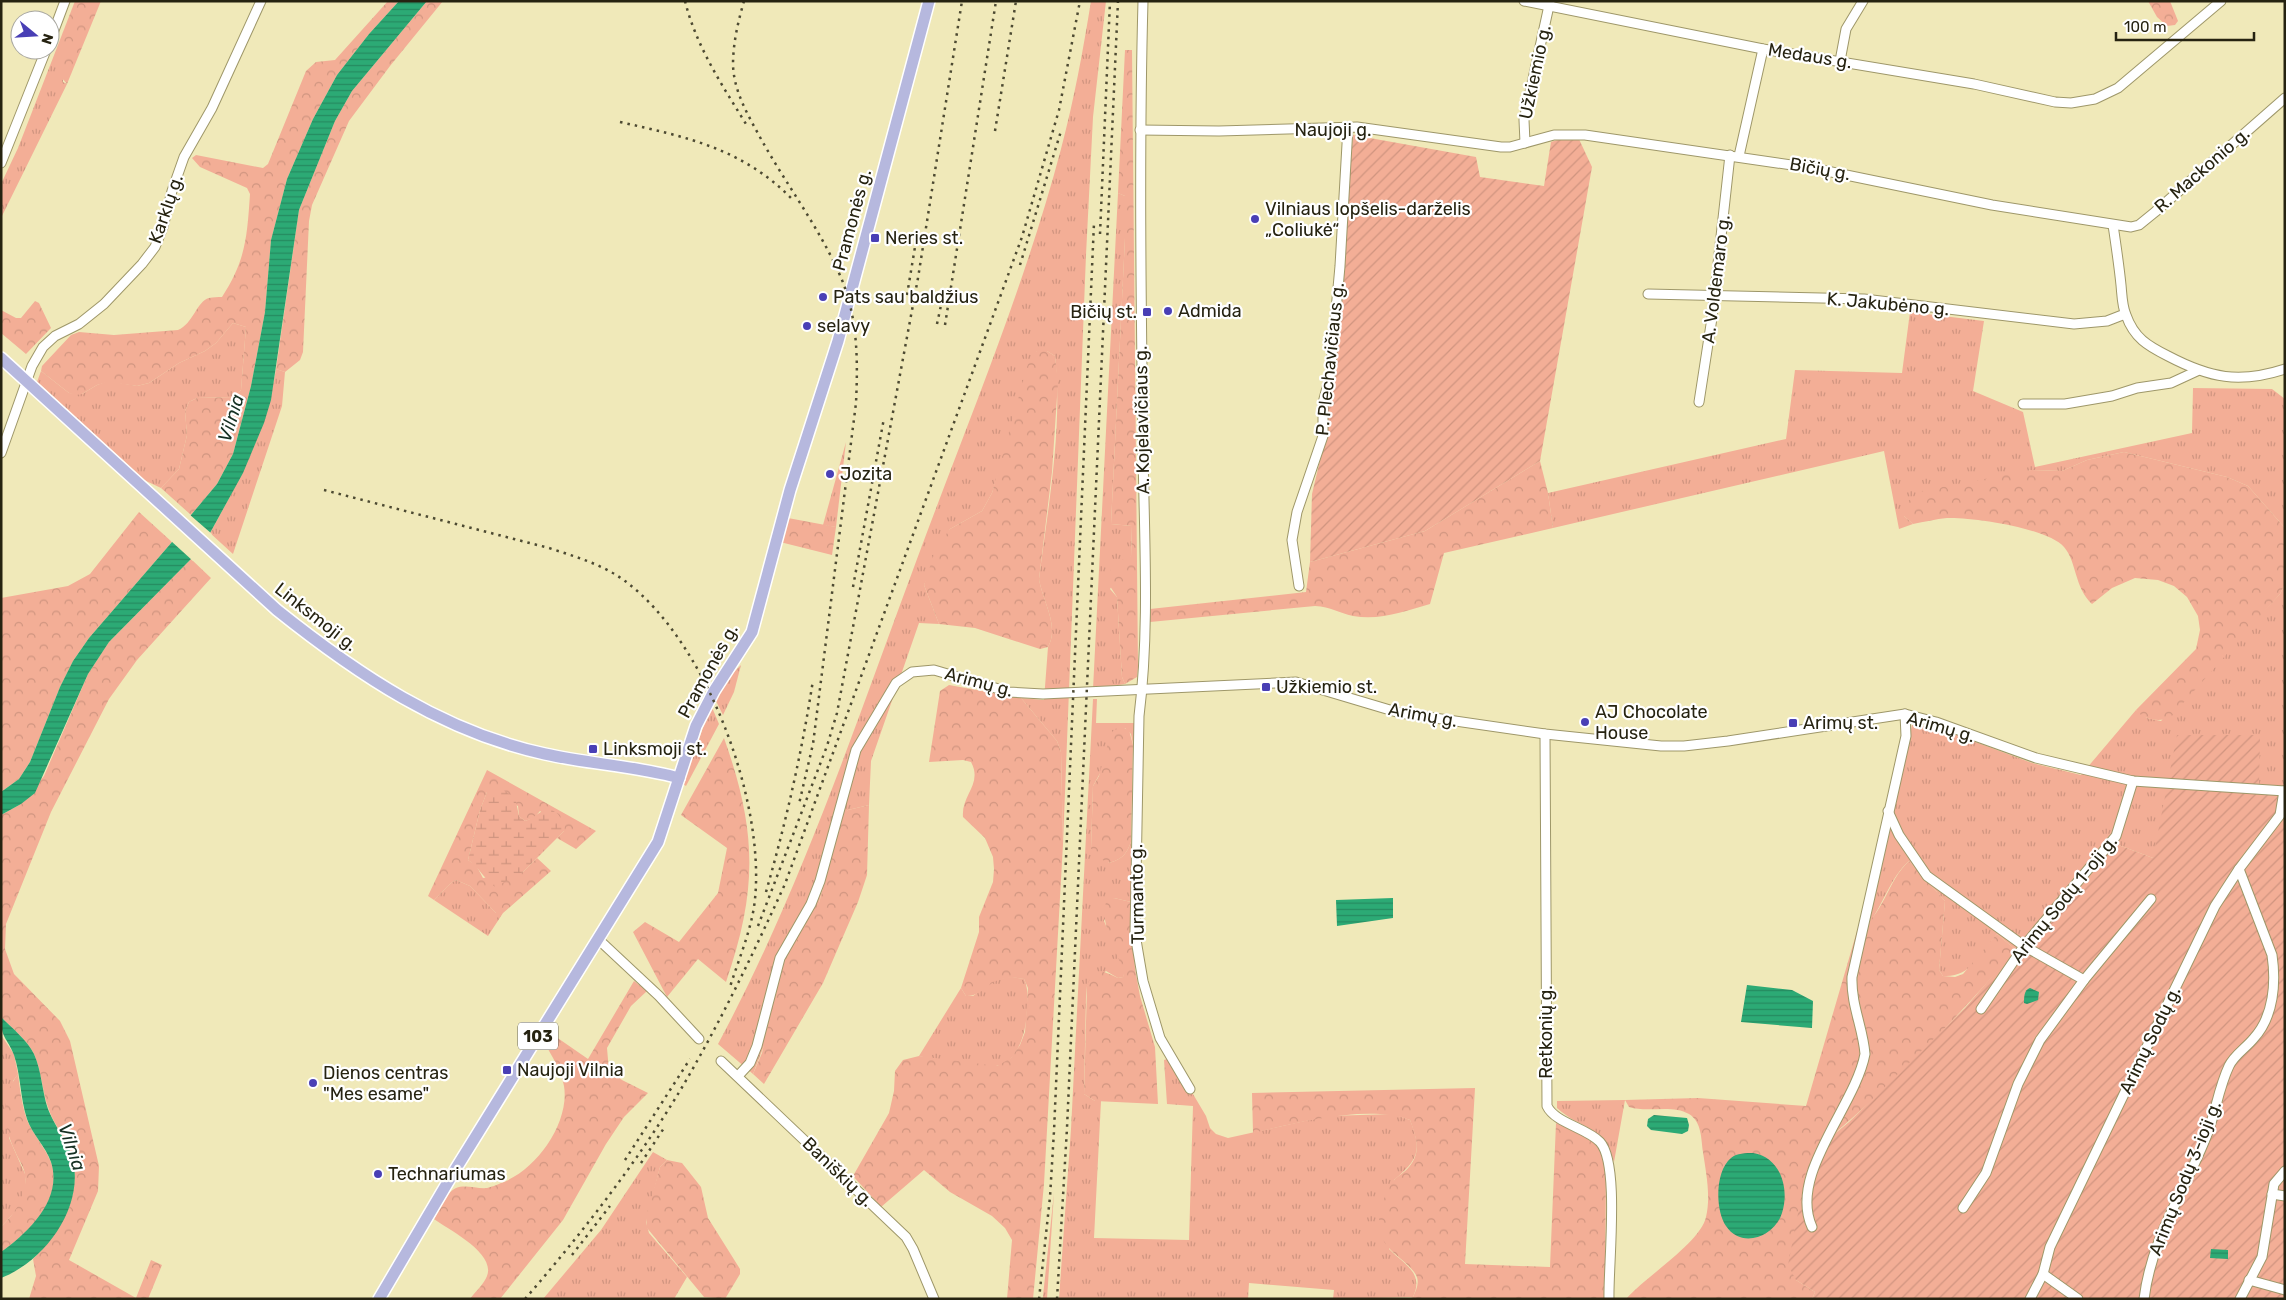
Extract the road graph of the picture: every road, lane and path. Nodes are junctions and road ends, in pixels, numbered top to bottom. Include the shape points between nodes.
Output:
1 (65, 1) edge
2 (261, 1) edge
3 (929, 1) edge
4 (1143, 1) edge
5 (1524, 1) edge
6 (1863, 1) edge
7 (2221, 1) edge
8 (1550, 3) edge
9 (60, 14) edge
10 (1763, 49) junction
11 (42, 60) edge
12 (1840, 61) junction
13 (2285, 98) edge
14 (1348, 128) junction
15 (1140, 130) junction
16 (1525, 143) junction
17 (1734, 155) junction
18 (1, 163) edge
19 (2113, 225) junction
20 (1648, 294) dead end
21 (1714, 295) junction
22 (2125, 314) junction
23 (1, 358) edge
24 (2285, 369) edge
25 (2197, 371) junction
26 (28, 382) junction
27 (1699, 402) dead end
28 (2023, 404) dead end
29 (1, 453) edge
30 (1299, 586) dead end
31 (1142, 688) junction
32 (1905, 714) junction
33 (1544, 734) junction
34 (679, 778) junction
35 (2132, 781) junction
36 (2284, 791) edge
37 (1888, 811) junction
38 (2239, 869) junction
39 (2151, 900) dead end
40 (598, 940) junction
41 (2024, 946) junction
42 (2084, 980) junction
43 (1981, 1009) dead end
44 (699, 1039) dead end
45 (721, 1061) dead end
46 (738, 1076) junction
47 (1190, 1089) dead end
48 (2285, 1171) edge
49 (2272, 1194) junction
50 (2285, 1196) edge
51 (1963, 1208) dead end
52 (1812, 1227) dead end
53 (2042, 1274) junction
54 (2250, 1280) junction
55 (2285, 1290) edge
56 (379, 1299) edge
57 (934, 1299) edge
58 (1609, 1299) edge
59 (2030, 1299) edge
60 (2078, 1299) edge
61 (2144, 1299) edge
62 (2240, 1299) edge

1 - 9 street
2 - 26 street, Karklų g. via 212,108 184,157 155,247 104,304 43,347 32,366
3 - 34 main road, Pramonės g. / 103 via 840,333 785,509 752,632 708,701
4 - 15 street, A. Kojelavičiaus g.
5 - 8 street, Medaus g.
6 - 12 street via 1844,34
7 - 12 street, Medaus g. via 2118,88 2084,102 2055,102 1974,84
8 - 10 street, Medaus g.
8 - 16 street, Užkiemio g. via 1525,111
10 - 12 street, Medaus g.
10 - 17 street, A. Voldemaro g.
11 - 18 street
13 - 19 street, R. Mackonio g. via 2138,225 2131,228
14 - 15 street, Naujoji g.
14 - 16 street, Naujoji g. via 1501,147
14 - 30 street, P. Plechavičiaus g. via 1340,266 1330,376 1323,403 1323,436 1296,512 1292,540
15 - 31 street, A. Kojelavičiaus g.
16 - 17 street, Bičių g. via 1572,134
17 - 19 street, Bičių g.
17 - 21 street, A. Voldemaro g.
19 - 22 street
20 - 21 street, K. Jakubėno g.
21 - 22 street, K. Jakubėno g. via 1864,299 2074,324 2107,321
21 - 27 street, A. Voldemaro g.
22 - 25 street via 2144,344
23 - 26 main road, Linksmoji g.
24 - 25 street via 2242,378
25 - 28 street via 2171,383 2112,396 2065,404
26 - 29 street, Karklų g.
26 - 34 main road, Linksmoji g. via 237,575 356,671 453,724 506,744
31 - 33 street, Arimų g. via 1296,682 1400,713
31 - 46 street, Arimų g. via 1073,694 1009,692 964,677 924,669 904,676 896,683 856,750 820,881 780,958 756,1046 750,1062
31 - 47 street, Turmanto g. via 1135,934 1142,981 1160,1038
32 - 33 street, Arimų g. via 1684,746
32 - 35 street, Arimų g. via 2036,758
32 - 37 street via 1906,736
33 - 58 street, Retkonių g. via 1547,1106 1554,1114 1595,1137 1607,1152 1611,1174
34 - 40 main road, Pramonės g. / 103 via 658,842
35 - 36 street, Arimų g.
35 - 41 street, Arimų Sodų 1-oji g. via 2116,836
36 - 38 street, Arimų Sodų g. via 2280,815
37 - 41 street via 1899,835 1927,876
37 - 52 street via 1852,977 1851,996 1865,1054 1808,1187 1806,1212
38 - 53 street, Arimų Sodų g. via 2215,906 2106,1130 2050,1247
38 - 61 street, Arimų Sodų 3-ioji g. via 2272,954 2272,997 2260,1030 2229,1065 2208,1132 2156,1246
39 - 42 street
40 - 44 street via 659,996
40 - 56 main road, Pramonės g. / 103
41 - 42 street
41 - 43 street, Arimų Sodų 1-oji g.
42 - 51 street via 2029,1060 1986,1173
45 - 46 street, Baniškių g.
46 - 57 street, Baniškių g. via 906,1237
48 - 49 street via 2274,1184
49 - 50 street
49 - 54 street via 2264,1253
53 - 59 street, Arimų Sodų g.
53 - 60 street
54 - 55 street
54 - 62 street

